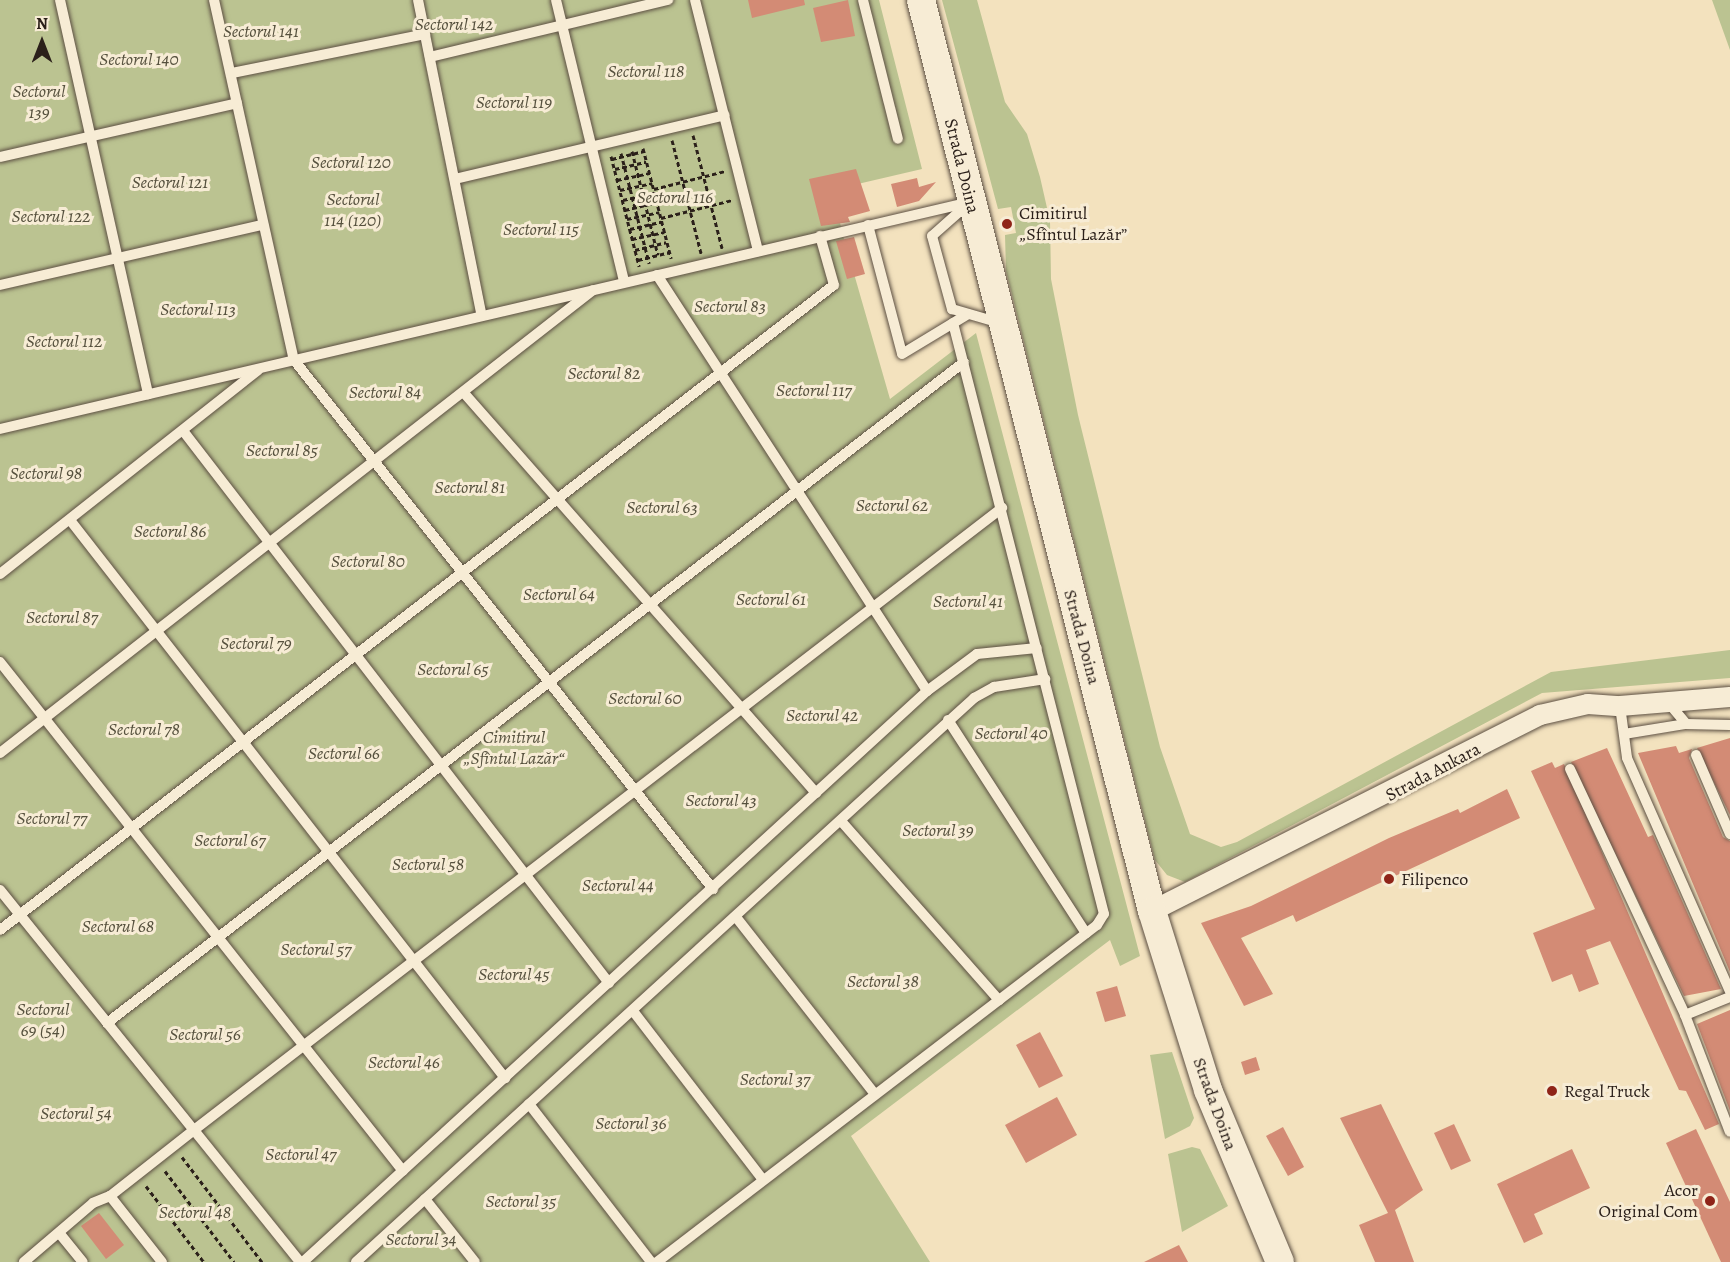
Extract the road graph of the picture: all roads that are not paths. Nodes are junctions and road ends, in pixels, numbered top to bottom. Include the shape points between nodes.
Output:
1 (60, 0) edge
2 (214, 0) edge
3 (418, 0) edge
4 (556, 0) edge
5 (668, 0) edge
6 (696, 0) edge
7 (863, 0) edge
8 (921, 0) edge
9 (563, 27) junction
10 (425, 34) junction
11 (430, 57) junction
12 (232, 73) junction
13 (237, 103) junction
14 (724, 116) junction
15 (90, 136) junction
16 (898, 139) dead end
17 (591, 147) junction
18 (0, 158) edge
19 (454, 179) junction
20 (971, 202) junction
21 (263, 225) junction
22 (868, 225) junction
23 (820, 236) junction
24 (758, 251) junction
25 (117, 258) junction
26 (654, 271) junction
27 (624, 282) junction
28 (0, 285) edge
29 (596, 288) junction
30 (968, 314) junction
31 (482, 316) junction
32 (953, 323) junction
33 (1000, 323) junction
34 (294, 360) junction
35 (964, 362) junction
36 (260, 368) junction
37 (719, 375) junction
38 (464, 393) junction
39 (148, 394) junction
40 (0, 429) edge
41 (184, 432) junction
42 (375, 462) junction
43 (797, 492) junction
44 (559, 498) junction
45 (1002, 508) junction
46 (70, 520) junction
47 (269, 542) junction
48 (463, 572) junction
49 (0, 574) edge
50 (649, 605) junction
51 (873, 607) junction
52 (158, 631) junction
53 (1037, 648) junction
54 (357, 655) junction
55 (0, 662) edge
56 (1045, 679) junction
57 (550, 682) junction
58 (927, 691) junction
59 (1730, 697) edge
60 (1667, 701) junction
61 (1620, 706) junction
62 (742, 709) junction
63 (45, 718) junction
64 (948, 720) junction
65 (1686, 724) junction
66 (1730, 725) edge
67 (1624, 734) junction
68 (246, 742) junction
69 (0, 753) edge
70 (1696, 754) dead end
71 (441, 765) junction
72 (1570, 770) dead end
73 (635, 791) junction
74 (816, 793) junction
75 (841, 821) junction
76 (131, 828) junction
77 (1730, 834) edge
78 (330, 852) junction
79 (527, 874) junction
80 (713, 888) junction
81 (0, 890) edge
82 (1152, 911) junction
83 (20, 915) junction
84 (736, 916) junction
85 (0, 930) edge
86 (1086, 933) junction
87 (218, 938) junction
88 (414, 961) junction
89 (609, 983) junction
90 (1730, 991) edge
91 (1730, 997) edge
92 (999, 1000) junction
93 (633, 1011) junction
94 (1685, 1016) junction
95 (107, 1023) junction
96 (303, 1047) junction
97 (505, 1078) junction
98 (876, 1094) junction
99 (529, 1104) junction
100 (194, 1130) junction
101 (1730, 1132) edge
102 (402, 1171) junction
103 (763, 1180) junction
104 (110, 1196) junction
105 (425, 1199) junction
106 (60, 1234) junction
107 (24, 1262) edge
108 (83, 1262) edge
109 (162, 1262) edge
110 (301, 1262) edge
111 (356, 1262) edge
112 (475, 1262) edge
113 (651, 1262) edge
114 (657, 1262) edge
115 (1280, 1262) edge

1 - 15 lane
2 - 12 lane
3 - 10 lane
4 - 9 lane
5 - 9 lane
6 - 14 lane
7 - 16 lane
8 - 20 main road, Strada Doina
9 - 11 lane
9 - 17 lane
10 - 11 lane
10 - 12 lane
11 - 19 lane
12 - 13 lane
13 - 15 lane
13 - 21 lane
14 - 17 lane
14 - 24 lane
15 - 18 lane
15 - 25 lane
17 - 19 lane
17 - 27 lane
19 - 31 lane
20 - 22 lane
20 - 30 lane via 932,236 952,309
20 - 33 main road, Strada Doina
21 - 25 lane
21 - 34 lane
22 - 23 lane
22 - 32 lane via 902,354
23 - 24 lane
23 - 37 lane via 834,285
24 - 26 lane
25 - 28 lane
25 - 39 lane
26 - 27 lane
26 - 37 lane
27 - 29 lane
29 - 31 lane
29 - 38 lane
30 - 32 lane
30 - 33 lane
31 - 34 lane
32 - 35 lane
33 - 82 main road, Strada Doina
34 - 36 lane
34 - 42 lane
35 - 43 lane
35 - 45 lane
36 - 39 lane
36 - 41 lane
37 - 43 lane
37 - 44 lane
38 - 42 lane
38 - 44 lane
39 - 40 lane
41 - 46 lane
41 - 47 lane
42 - 47 lane
42 - 48 lane
43 - 50 lane
43 - 51 lane
44 - 48 lane
44 - 50 lane
45 - 51 lane
45 - 53 lane
46 - 49 lane
46 - 52 lane
47 - 52 lane
47 - 54 lane
48 - 54 lane
48 - 57 lane
50 - 57 lane
50 - 62 lane
51 - 58 lane
51 - 62 lane
52 - 63 lane
52 - 68 lane
53 - 56 lane
53 - 58 lane via 977,654
54 - 68 lane
54 - 71 lane
55 - 63 lane
56 - 64 lane via 983,691
56 - 86 lane via 1105,907 1102,919
57 - 71 lane
57 - 73 lane
58 - 74 lane
59 - 60 street, Strada Ankara
60 - 61 street, Strada Ankara
60 - 65 lane
61 - 67 lane
61 - 82 street, Strada Ankara via 1588,704 1540,716
62 - 73 lane
62 - 74 lane
63 - 69 lane
63 - 76 lane
64 - 75 lane
64 - 86 lane
65 - 66 lane
65 - 67 lane
67 - 90 lane via 1627,758
68 - 76 lane
68 - 78 lane
70 - 77 lane
71 - 78 lane
71 - 79 lane
72 - 94 lane
73 - 79 lane
73 - 80 lane
74 - 80 lane
75 - 84 lane
75 - 92 lane
76 - 83 lane
76 - 87 lane
78 - 87 lane
78 - 88 lane
79 - 88 lane
79 - 89 lane
80 - 89 lane
81 - 83 lane
82 - 115 main road, Strada Doina via 1208,1090
83 - 85 lane
83 - 95 lane
84 - 93 lane
84 - 98 lane
86 - 92 lane
87 - 95 lane
87 - 96 lane
88 - 96 lane
88 - 97 lane
89 - 97 lane
91 - 94 lane
92 - 98 lane
93 - 99 lane
93 - 103 lane
94 - 101 lane
95 - 100 lane
96 - 100 lane
96 - 102 lane
97 - 102 lane
98 - 103 lane
99 - 105 lane
99 - 113 lane
100 - 104 lane
100 - 110 lane
102 - 110 lane
103 - 114 lane
104 - 106 lane via 93,1203
104 - 109 lane
105 - 111 lane
105 - 112 lane
106 - 107 lane
106 - 108 lane

